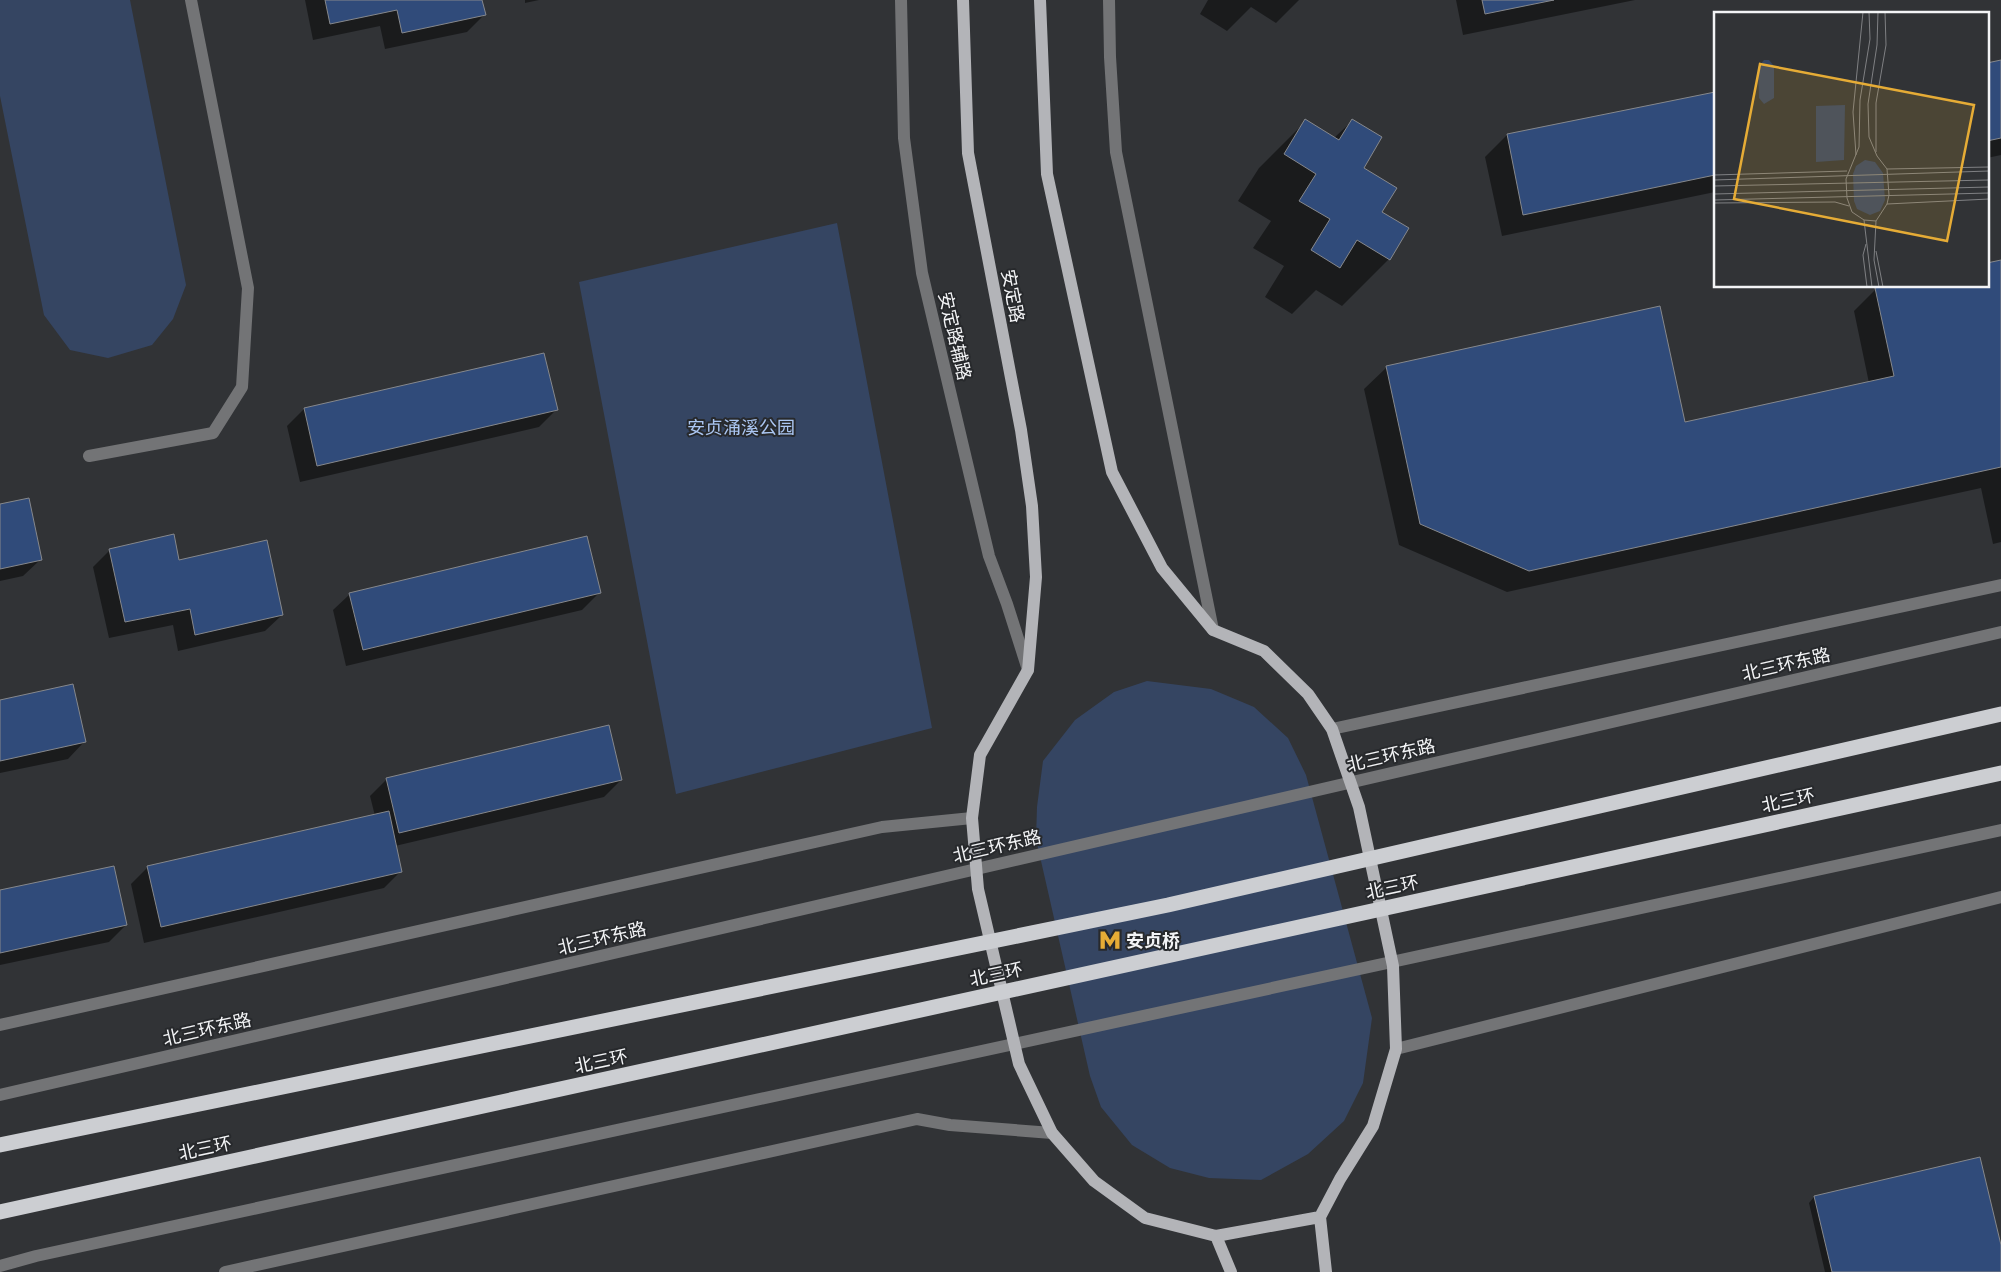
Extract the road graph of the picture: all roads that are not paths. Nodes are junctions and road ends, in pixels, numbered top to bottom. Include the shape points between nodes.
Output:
1 (191, 0) edge
2 (901, 0) edge
3 (962, 0) edge
4 (1040, 0) edge
5 (1109, 0) edge
6 (89, 456) dead end
7 (2001, 585) edge
8 (1213, 630) junction
9 (2001, 632) edge
10 (1028, 670) junction
11 (2001, 714) edge
12 (1332, 729) junction
13 (2001, 773) edge
14 (972, 818) junction
15 (2001, 830) edge
16 (2001, 897) edge
17 (0, 1025) edge
18 (1396, 1049) junction
19 (0, 1095) edge
20 (1052, 1133) junction
21 (3, 1144) edge
22 (0, 1212) edge
23 (1320, 1217) junction
24 (1216, 1236) junction
25 (0, 1266) edge
26 (225, 1272) edge
27 (1230, 1272) edge
28 (1326, 1272) edge

1 - 6 street via 248,288 242,387 213,433
2 - 10 street, 安定路辅路 via 904,138 922,273 989,556
3 - 10 main road, 安定路 via 968,153 1021,430 1032,506 1036,577
4 - 8 main road via 1047,174 1112,472 1162,568
5 - 8 street via 1116,152
7 - 12 street
8 - 12 main road via 1264,651 1308,694
9 - 19 street, 北三环东路
10 - 14 main road via 980,755
11 - 21 highway, 北三环 via 1168,905
12 - 18 main road via 1359,807 1393,966
13 - 22 highway, 北三环
14 - 17 street via 882,827
14 - 20 main road via 978,889 1018,1064
15 - 25 street
16 - 18 street
18 - 23 main road via 1373,1126
20 - 24 main road via 1094,1181 1145,1218
20 - 26 street via 950,1125 917,1119
23 - 24 main road
23 - 28 main road
24 - 27 main road

